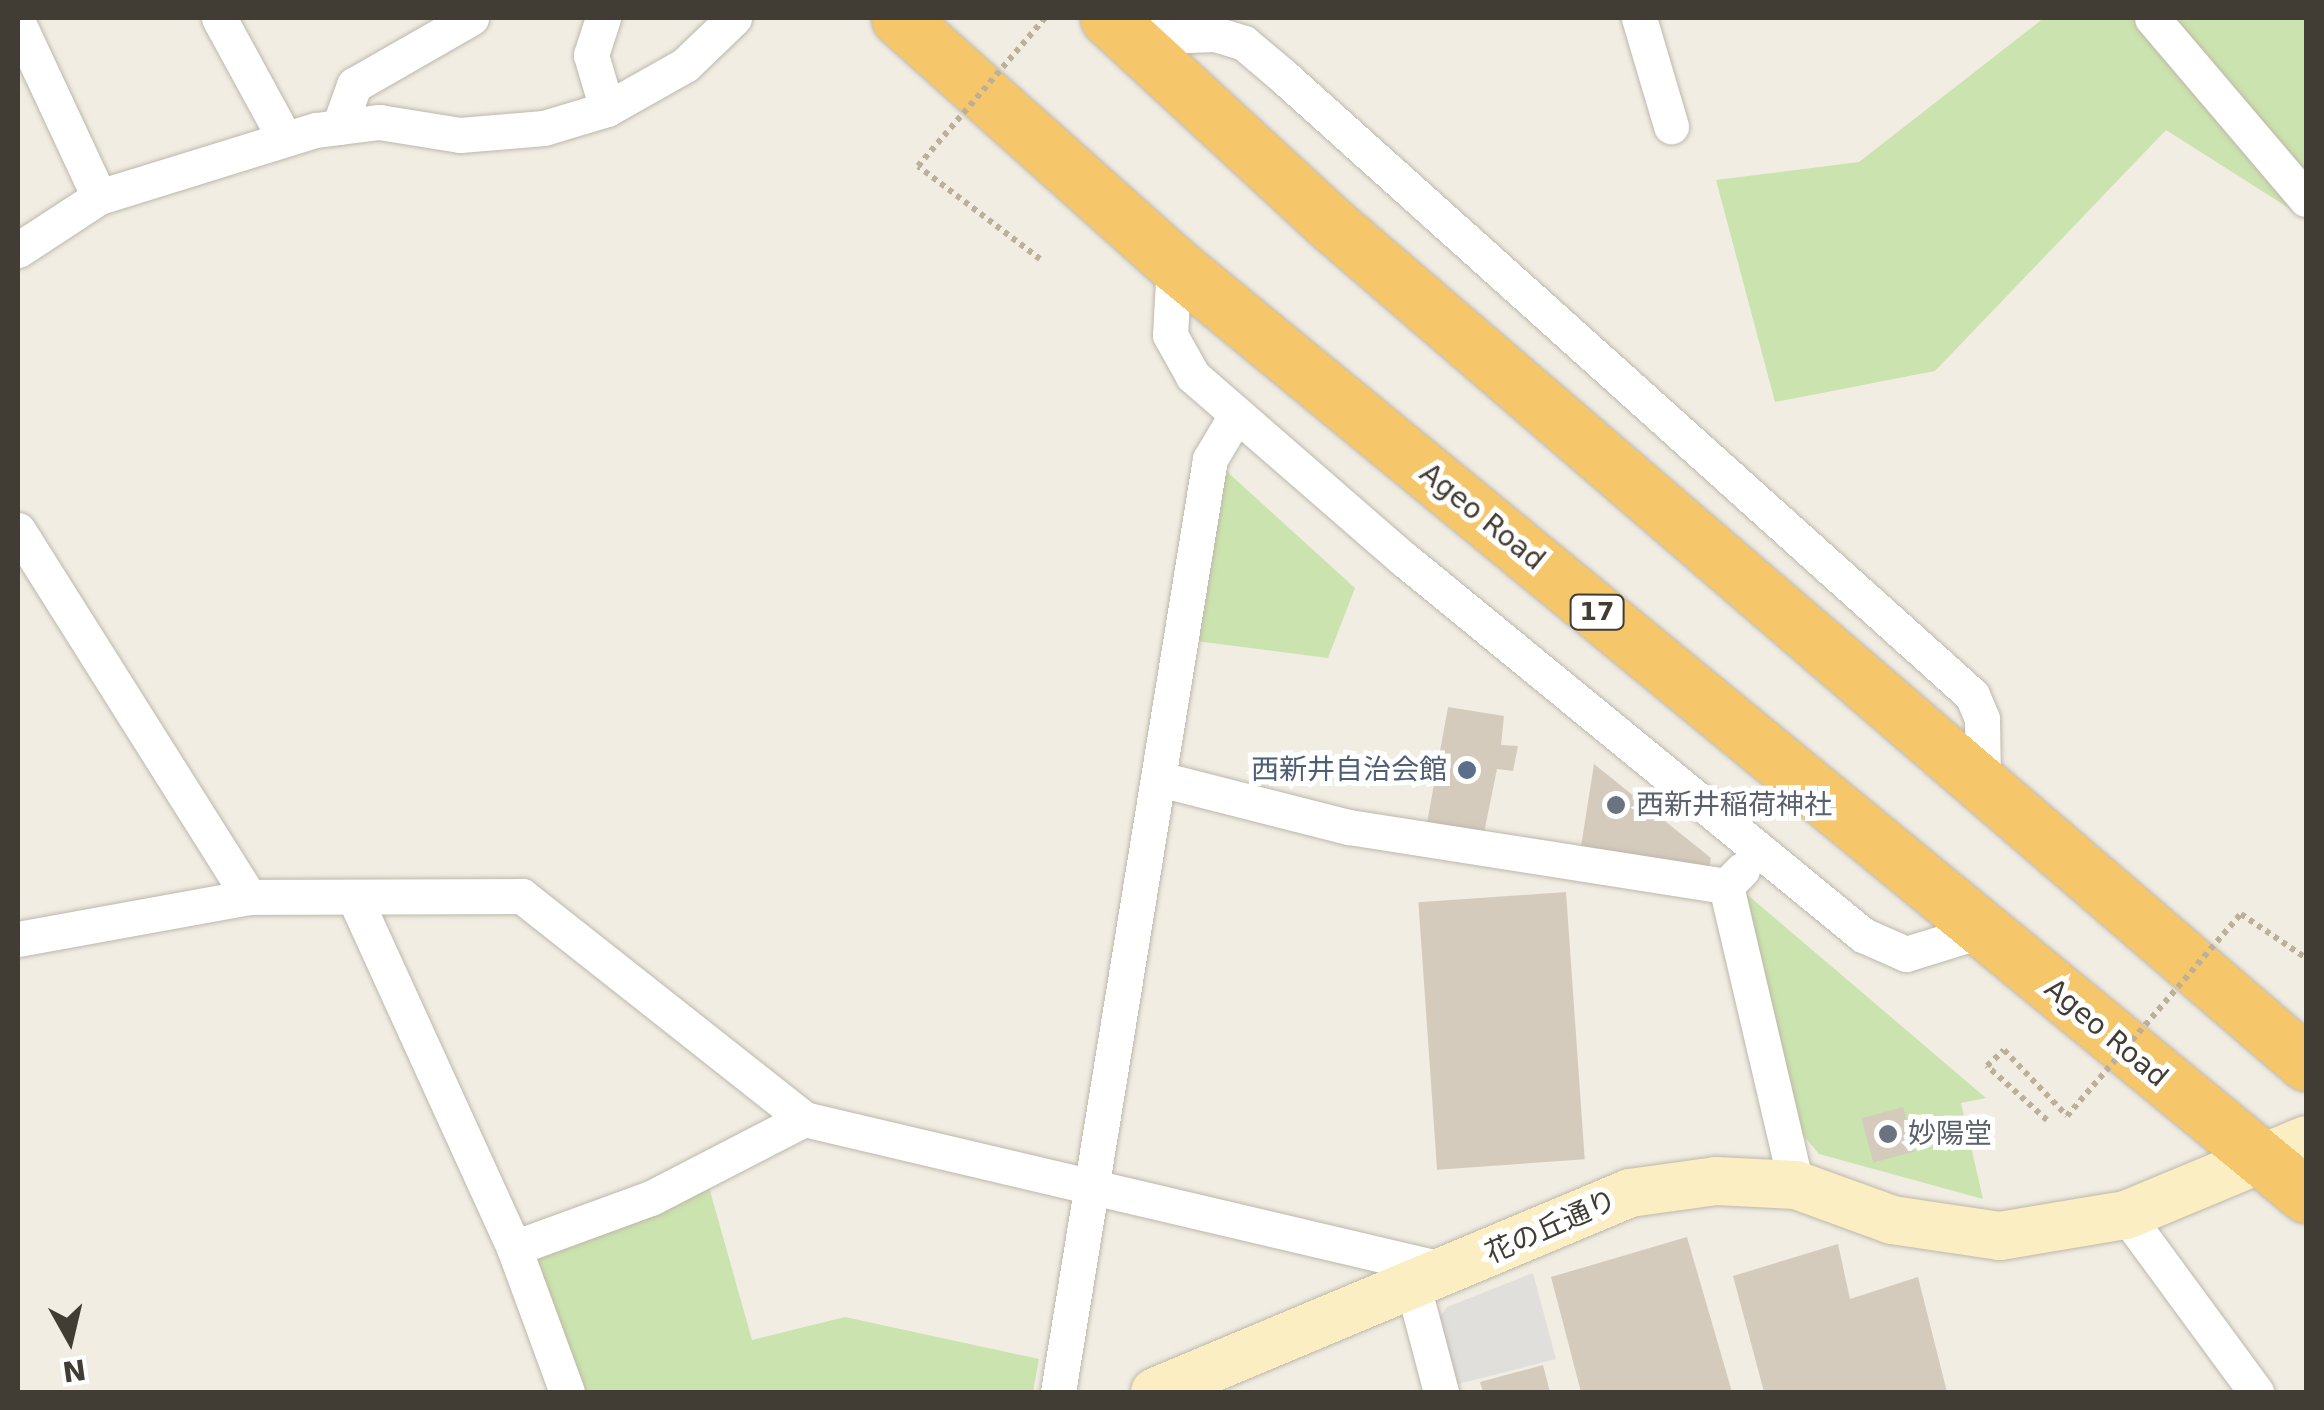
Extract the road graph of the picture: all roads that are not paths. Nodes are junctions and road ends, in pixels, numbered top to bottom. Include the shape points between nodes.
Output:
1 (220, 18) edge
2 (472, 18) edge
3 (602, 18) edge
4 (734, 18) edge
5 (899, 18) edge
6 (1639, 18) edge
7 (2152, 18) edge
8 (18, 23) edge
9 (1121, 28) edge
10 (1249, 30) edge
11 (607, 109) junction
12 (338, 126) junction
13 (1672, 126) dead end
14 (285, 139) junction
15 (99, 197) junction
16 (2306, 199) edge
17 (18, 250) edge
18 (1174, 264) junction
19 (1236, 415) junction
20 (18, 530) edge
21 (1160, 779) junction
22 (1983, 780) junction
23 (1760, 851) junction
24 (1726, 886) junction
25 (250, 897) junction
26 (355, 899) junction
27 (1984, 930) junction
28 (18, 939) edge
29 (2306, 1063) edge
30 (804, 1118) junction
31 (2284, 1147) edge
32 (1796, 1185) junction
33 (1091, 1186) junction
34 (2306, 1194) edge
35 (2126, 1215) junction
36 (514, 1248) junction
37 (1432, 1279) junction
38 (567, 1392) edge
39 (1058, 1392) edge
40 (1155, 1392) edge
41 (1441, 1392) edge
42 (2256, 1392) edge

1 - 14 street
2 - 12 street via 354,85
3 - 11 street via 591,54
4 - 11 street via 685,65
5 - 18 highway, Ageo Road / 17
6 - 13 street
7 - 16 street
8 - 15 street
9 - 10 street
9 - 22 highway via 1330,223
10 - 22 street via 1972,694 1982,719
11 - 12 street via 544,128 460,135 380,122
12 - 14 street
14 - 15 street
15 - 17 street
18 - 19 street via 1170,335 1192,376
18 - 27 highway, Ageo Road / 17
19 - 21 street via 1210,459
19 - 23 street
20 - 25 street
21 - 24 street via 1349,826
21 - 33 street
22 - 29 highway
23 - 24 street
23 - 27 street via 1863,935 1906,954
24 - 32 street
25 - 26 street
25 - 28 street
26 - 30 street via 522,896
26 - 36 street
27 - 31 highway, Ageo Road / 17
30 - 33 street
30 - 36 street via 652,1198
31 - 34 highway, Ageo Road / 17
31 - 35 street, 花の丘通り
32 - 35 street, 花の丘通り via 1892,1220 2000,1236
32 - 37 street, 花の丘通り via 1716,1181 1630,1193
33 - 37 street
33 - 39 street
35 - 42 street
36 - 38 street
37 - 40 street, 花の丘通り
37 - 41 street

